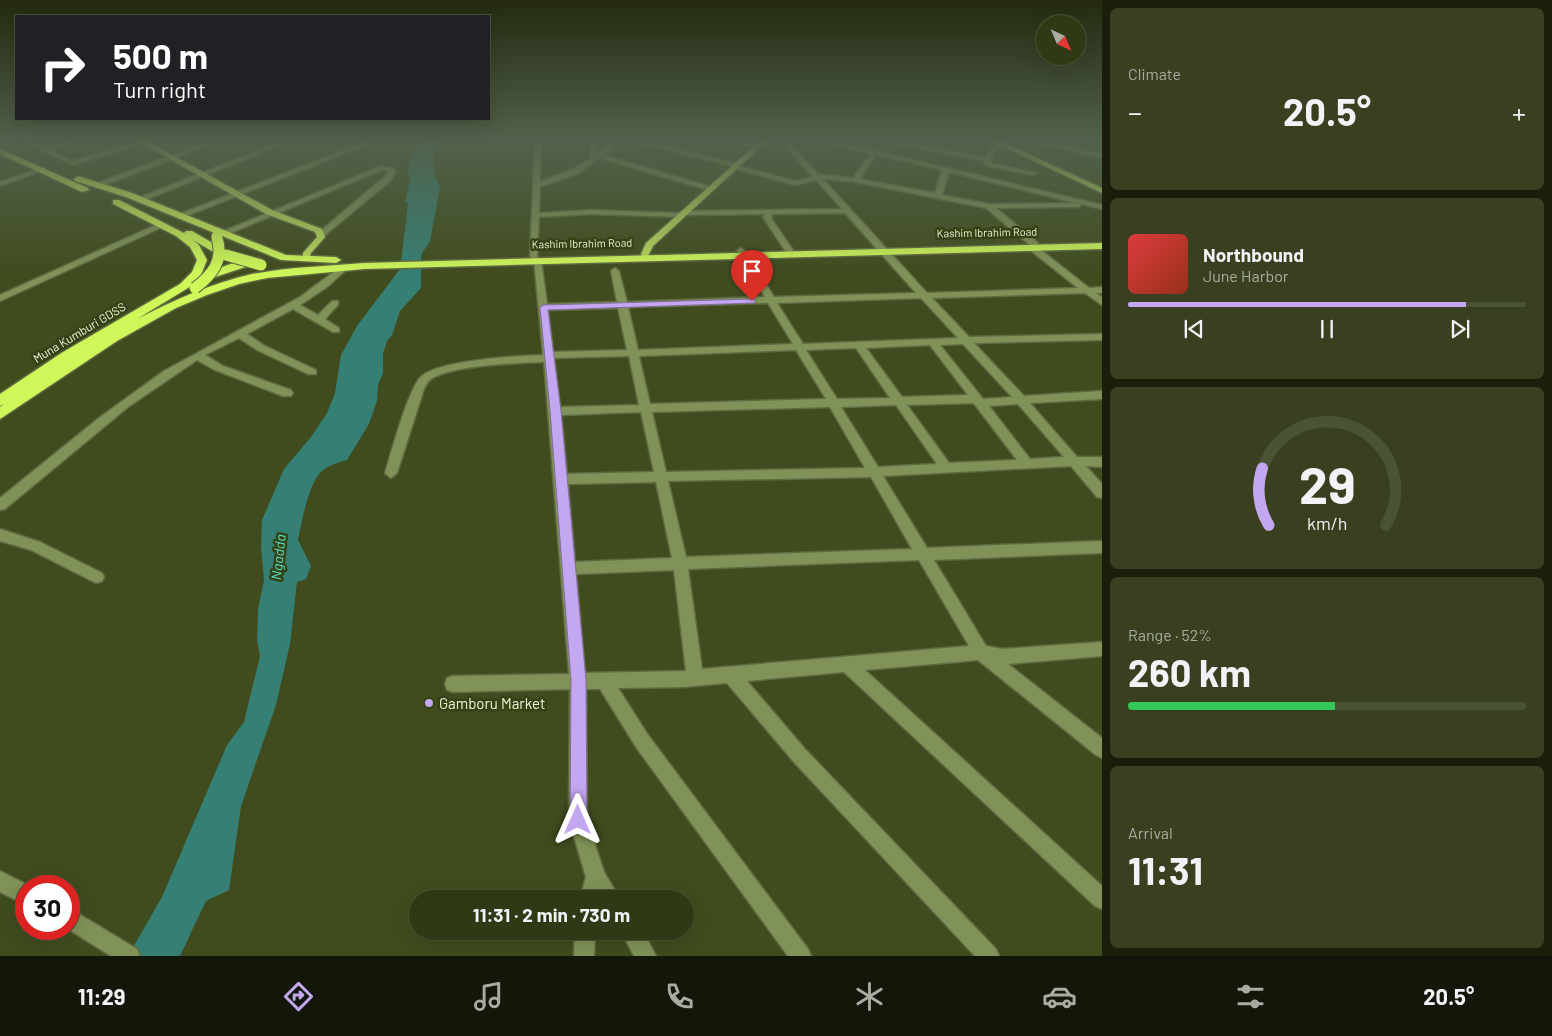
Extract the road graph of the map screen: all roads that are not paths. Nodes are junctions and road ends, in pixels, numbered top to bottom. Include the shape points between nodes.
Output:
1 (538, 185) edge
2 (85, 186) edge
3 (93, 186) edge
4 (102, 186) edge
5 (177, 186) edge
6 (219, 186) edge
7 (260, 186) edge
8 (336, 186) edge
9 (379, 186) edge
10 (702, 186) edge
11 (714, 186) edge
12 (822, 186) edge
13 (823, 186) edge
14 (885, 186) edge
15 (941, 186) edge
16 (1015, 186) edge
17 (711, 188) junction
18 (235, 195) junction
19 (938, 196) junction
20 (135, 204) junction
21 (1092, 204) junction
22 (989, 206) junction
23 (1102, 208) edge
24 (843, 211) junction
25 (269, 212) junction
26 (768, 212) junction
27 (683, 214) junction
28 (181, 215) junction
29 (536, 215) junction
30 (163, 226) junction
31 (321, 234) junction
32 (220, 235) junction
33 (238, 240) junction
34 (1102, 242) edge
35 (1034, 246) junction
36 (1102, 246) edge
37 (880, 249) junction
38 (789, 250) junction
39 (742, 253) junction
40 (645, 254) junction
41 (285, 258) junction
42 (535, 258) junction
43 (306, 259) junction
44 (202, 260) junction
45 (368, 264) junction
46 (343, 268) junction
47 (615, 270) dead end
48 (213, 273) junction
49 (224, 286) junction
50 (185, 289) junction
51 (1088, 290) junction
52 (1102, 290) edge
53 (209, 291) joint
54 (926, 296) junction
55 (0, 298) edge
56 (770, 301) junction
57 (1102, 302) edge
58 (335, 303) dead end
59 (622, 304) junction
60 (293, 305) junction
61 (544, 307) junction
62 (318, 320) junction
63 (336, 330) dead end
64 (240, 334) junction
65 (1102, 337) edge
66 (965, 339) junction
67 (933, 342) junction
68 (859, 345) junction
69 (800, 348) junction
70 (633, 353) junction
71 (199, 356) junction
72 (549, 356) junction
73 (312, 372) dead end
74 (287, 393) dead end
75 (1102, 395) edge
76 (898, 400) junction
77 (1021, 400) junction
78 (0, 401) edge
79 (978, 401) junction
80 (833, 402) junction
81 (0, 408) edge
82 (646, 408) junction
83 (556, 411) junction
84 (0, 414) edge
85 (1074, 461) junction
86 (1100, 463) edge
87 (1028, 464) junction
88 (946, 468) junction
89 (875, 472) junction
90 (391, 473) dead end
91 (661, 476) junction
92 (562, 479) junction
93 (1102, 493) edge
94 (0, 505) edge
95 (0, 535) edge
96 (1102, 547) edge
97 (925, 556) junction
98 (680, 563) junction
99 (570, 568) junction
100 (97, 577) dead end
101 (1102, 649) edge
102 (981, 652) junction
103 (848, 665) junction
104 (731, 674) junction
105 (696, 678) junction
106 (578, 680) junction
107 (604, 680) junction
108 (453, 684) dead end
109 (1102, 749) edge
110 (596, 877) junction
111 (0, 881) edge
112 (15, 888) edge
113 (592, 890) edge
114 (604, 890) edge
115 (1102, 899) edge
116 (80, 925) edge
117 (585, 940) edge
118 (636, 940) edge
119 (130, 956) edge
120 (584, 956) edge
121 (646, 956) edge
122 (801, 956) edge
123 (989, 956) edge

1 - 29 street
2 - 20 highway
3 - 32 highway
4 - 20 highway, Kashim Ibrahim Road
5 - 20 street
6 - 18 main road
7 - 18 street
8 - 25 street
9 - 31 street
10 - 17 street
11 - 17 main road
12 - 24 street
13 - 37 street
14 - 19 street
15 - 19 street
16 - 21 street
17 - 27 main road
18 - 25 main road
18 - 28 street
19 - 22 street
20 - 28 highway, Kashim Ibrahim Road
20 - 30 highway via 143,217
20 - 45 highway, bridge via 226,255 261,265
21 - 22 street
21 - 23 street
22 - 35 street
24 - 26 street
24 - 37 street
25 - 31 main road
25 - 32 street
26 - 27 street
26 - 38 street via 770,215 767,217
27 - 29 street via 591,212
27 - 40 main road via 649,245
28 - 32 highway, Kashim Ibrahim Road
29 - 42 street
30 - 44 highway via 194,245
30 - 55 street
31 - 43 main road
32 - 33 highway, Kashim Ibrahim Road
32 - 50 highway, bridge via 221,256 211,273
33 - 41 highway, Kashim Ibrahim Road
33 - 44 highway via 242,251 236,261 213,266
34 - 35 highway, Kashim Ibrahim Road
35 - 36 highway, Kashim Ibrahim Road
35 - 37 highway, Kashim Ibrahim Road
35 - 51 street
37 - 38 highway, Kashim Ibrahim Road
37 - 39 highway, Kashim Ibrahim Road
37 - 54 street
38 - 39 highway, Kashim Ibrahim Road
39 - 40 highway, Kashim Ibrahim Road
39 - 42 highway, Kashim Ibrahim Road
39 - 56 street
40 - 42 highway, Kashim Ibrahim Road
41 - 43 highway, Kashim Ibrahim Road
41 - 48 highway via 236,265
42 - 45 highway, Kashim Ibrahim Road
42 - 61 street
43 - 45 highway, Kashim Ibrahim Road
44 - 50 highway
45 - 46 highway, Kashim Ibrahim Road
46 - 49 highway, Kashim Ibrahim Road via 268,275
46 - 60 street via 326,284
47 - 59 street
48 - 49 highway
48 - 50 highway
49 - 53 highway, Kashim Ibrahim Road
50 - 78 highway, Muna Kumburi GDSS via 74,350
50 - 81 highway via 79,352
51 - 52 street
51 - 54 street
51 - 57 street
53 - 84 highway, Muna Kumburi GDSS via 136,326
54 - 56 street
54 - 66 street
56 - 59 street
56 - 69 street
58 - 62 street
59 - 61 street
59 - 70 street
60 - 62 street
60 - 64 street
61 - 72 street
62 - 63 street
64 - 71 street
64 - 73 street via 261,348
65 - 66 street
66 - 67 street
66 - 77 street
67 - 68 street
67 - 79 street
68 - 69 street
68 - 76 street
69 - 70 street
69 - 80 street
70 - 72 street
70 - 82 street
71 - 74 street via 220,368
71 - 94 street via 144,390
72 - 83 street
72 - 90 street via 429,375 419,389
75 - 77 street
76 - 79 street
76 - 80 street
76 - 88 street
77 - 79 street
77 - 85 street
79 - 87 street
80 - 82 street
80 - 89 street
82 - 83 street
82 - 91 street
83 - 92 street
85 - 86 street
85 - 87 street
85 - 93 street
87 - 88 street
88 - 89 street
89 - 91 street
89 - 97 street
91 - 92 street
91 - 98 street
92 - 99 street
95 - 100 street via 35,546
96 - 97 street
97 - 98 street
97 - 102 street
98 - 99 street
98 - 105 street
99 - 106 street
101 - 102 street via 1002,657
102 - 103 street
102 - 109 street
103 - 104 street
103 - 115 street
104 - 105 street
104 - 123 street via 799,755
105 - 107 street
106 - 107 street
106 - 108 street
106 - 110 street via 578,820
107 - 122 street via 642,741
110 - 113 street
110 - 114 street
111 - 112 street
116 - 119 street
117 - 120 street
118 - 121 street

